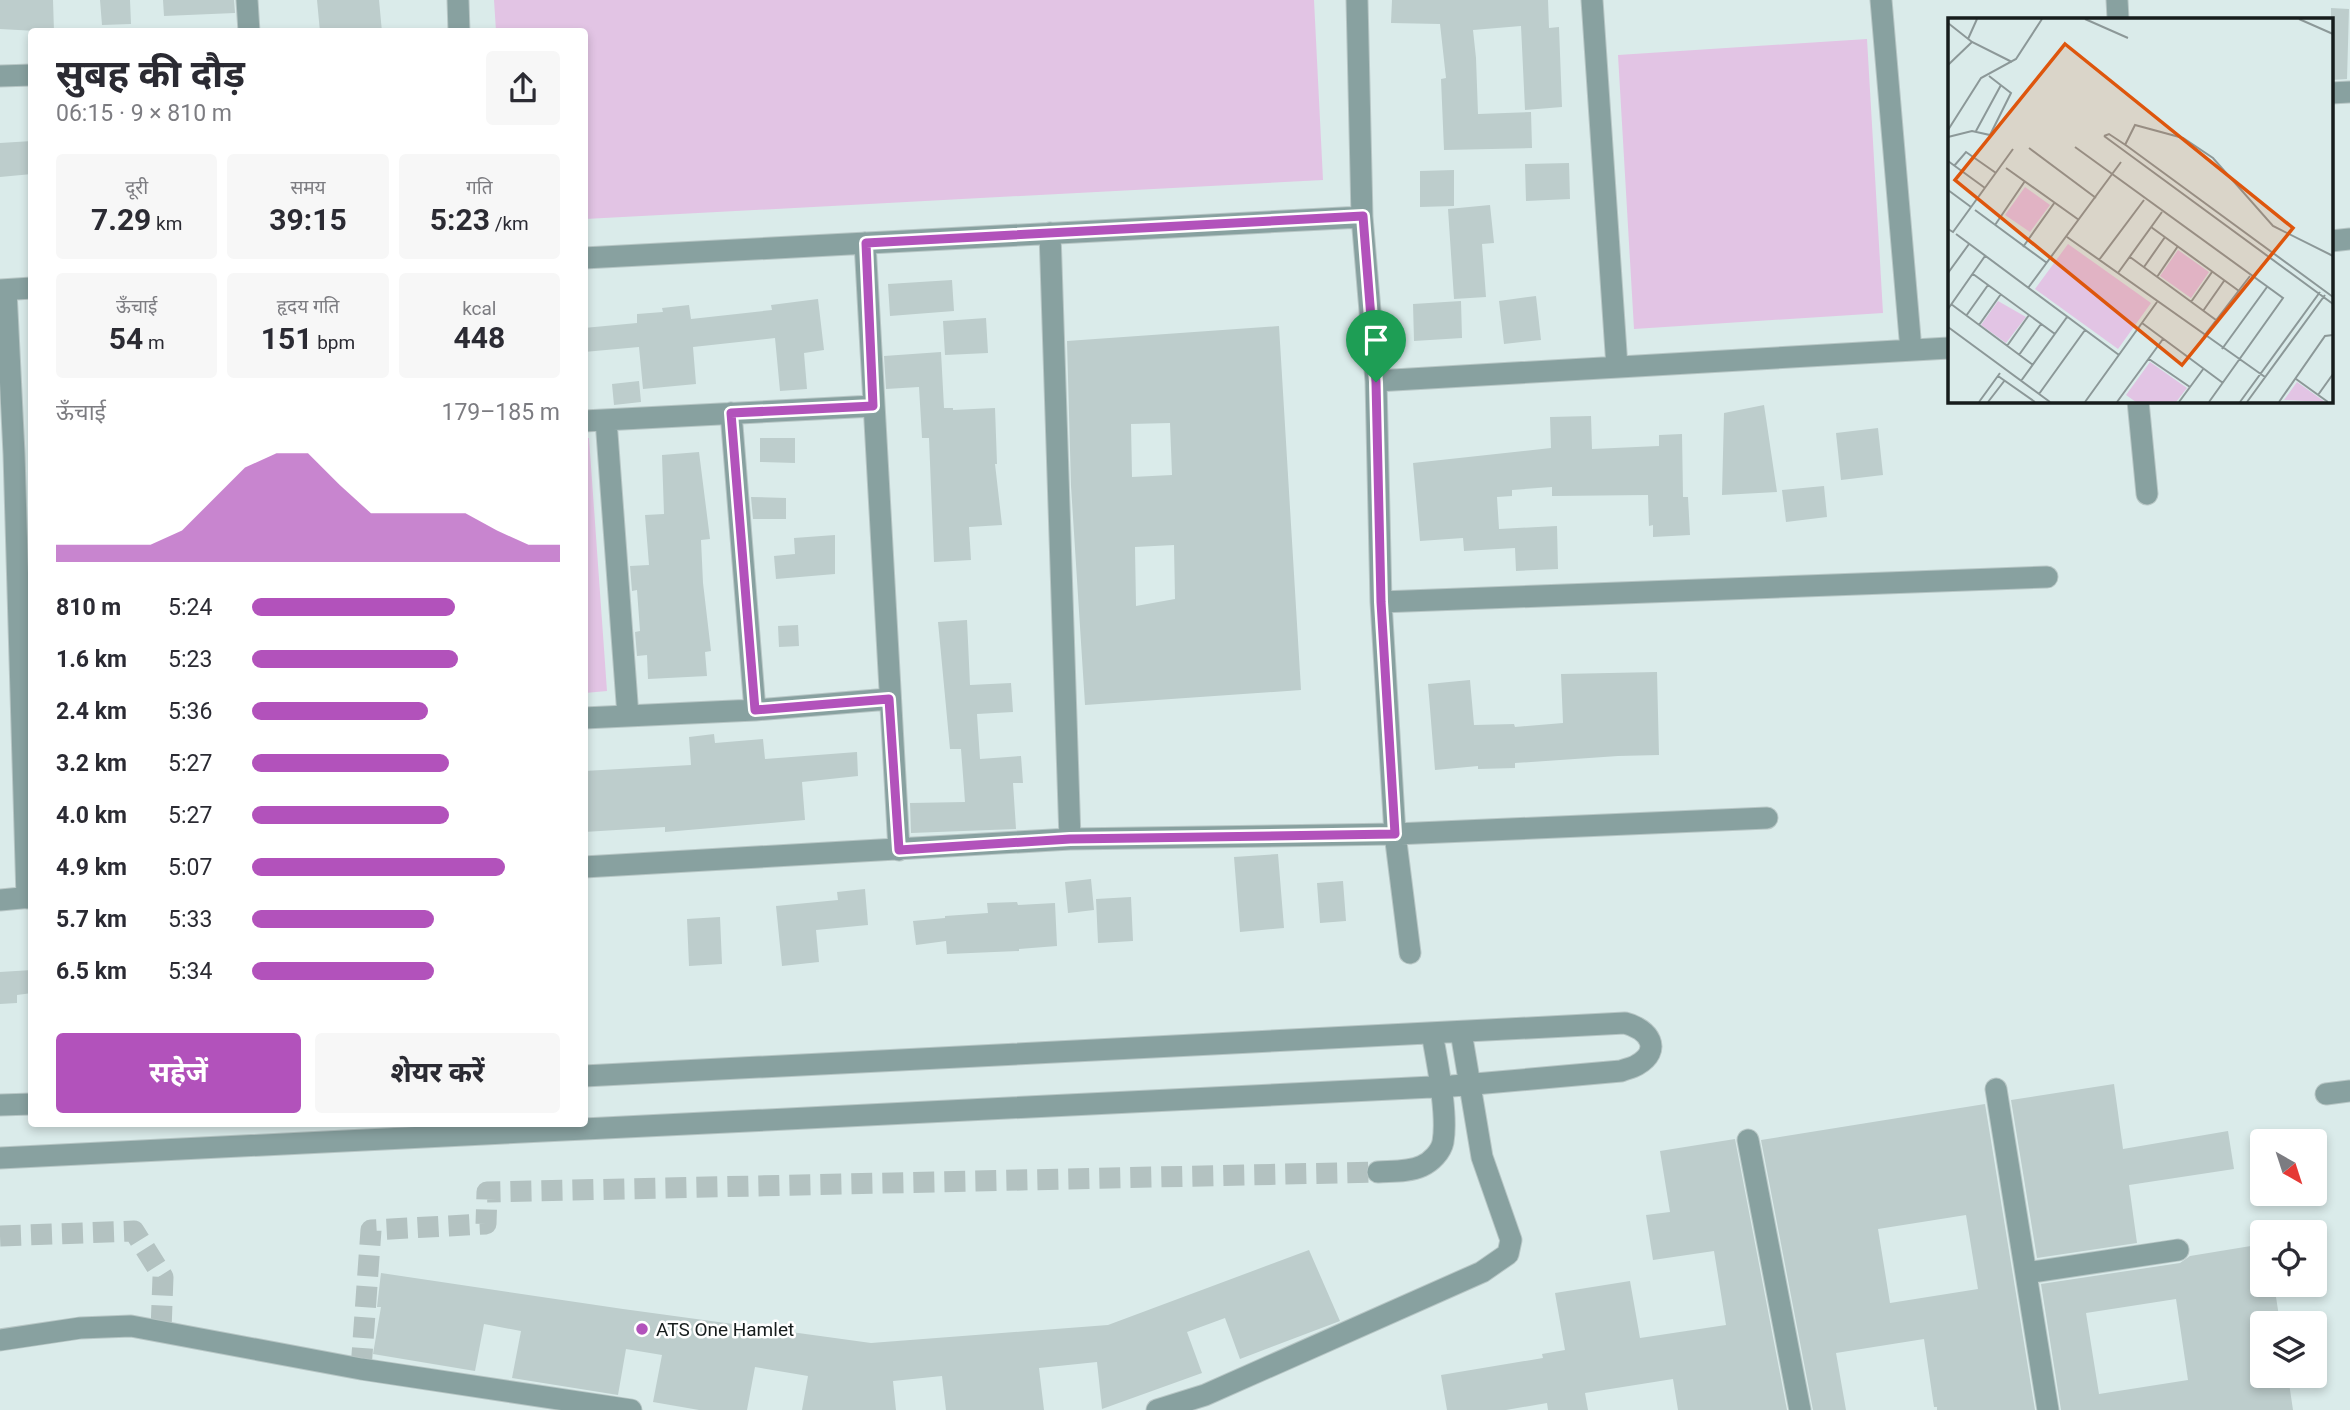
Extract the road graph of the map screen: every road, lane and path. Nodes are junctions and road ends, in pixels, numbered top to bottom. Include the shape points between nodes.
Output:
1 (247, 0) edge
2 (458, 0) edge
3 (1357, 0) edge
4 (1592, 0) edge
5 (1881, 0) edge
6 (2117, 0) edge
7 (2118, 18) edge
8 (249, 28) edge
9 (459, 28) edge
10 (28, 75) edge
11 (0, 76) edge
12 (2350, 92) edge
13 (2332, 93) edge
14 (1363, 216) junction
15 (1050, 233) junction
16 (2350, 239) edge
17 (2332, 241) edge
18 (866, 243) junction
19 (588, 258) edge
20 (28, 288) edge
21 (3, 290) edge
22 (1948, 348) edge
23 (1910, 350) junction
24 (1617, 367) junction
25 (1376, 382) junction
26 (2138, 402) edge
27 (873, 406) junction
28 (731, 413) junction
29 (595, 420) edge
30 (23, 454) edge
31 (2147, 494) dead end
32 (2047, 577) dead end
33 (1381, 602) junction
34 (889, 699) junction
35 (755, 710) junction
36 (628, 716) junction
37 (588, 718) edge
38 (27, 745) edge
39 (1767, 818) dead end
40 (28, 822) edge
41 (1395, 834) junction
42 (1070, 839) junction
43 (899, 850) junction
44 (588, 867) edge
45 (28, 898) edge
46 (0, 900) edge
47 (1410, 953) dead end
48 (1461, 1032) junction
49 (1432, 1033) junction
50 (588, 1076) edge
51 (1471, 1084) junction
52 (1441, 1087) junction
53 (1996, 1089) dead end
54 (2350, 1091) edge
55 (2326, 1094) dead end
56 (28, 1104) edge
57 (0, 1105) edge
58 (1748, 1140) dead end
59 (0, 1158) edge
60 (1378, 1172) tunnel mouth
61 (2178, 1250) dead end
62 (2026, 1273) junction
63 (0, 1340) edge
64 (631, 1410) edge
65 (1157, 1410) edge
66 (1800, 1410) edge
67 (2048, 1410) edge

1 - 8 street
2 - 9 street
3 - 14 street
4 - 24 street
5 - 23 street
6 - 7 street
10 - 11 street
12 - 13 street
14 - 15 street
14 - 25 street
15 - 18 street
15 - 42 street
16 - 17 street
18 - 19 street
18 - 27 street
20 - 21 street
21 - 30 street
22 - 23 street
23 - 24 street
24 - 25 street
25 - 33 street
26 - 31 street
27 - 28 street
27 - 34 street
28 - 29 street
28 - 35 street
29 - 36 street
30 - 38 street
32 - 33 street
33 - 41 street
34 - 35 street
34 - 43 street
35 - 36 street
36 - 37 street
38 - 40 street
39 - 41 street
41 - 42 street
41 - 47 street
42 - 43 street
43 - 44 street
45 - 46 street
48 - 49 street
48 - 51 street
48 - 51 street via 1625,1023 1639,1026 1651,1044 1639,1064 1621,1071
49 - 50 street
49 - 52 street
51 - 52 street
51 - 65 street via 1482,1157 1511,1240 1508,1254 1482,1272 1205,1395
52 - 59 street
52 - 60 street via 1443,1142 1438,1152 1421,1167
53 - 62 street
54 - 55 street
56 - 57 street
58 - 66 street
61 - 62 street
62 - 67 street
63 - 64 street via 131,1326 360,1369

